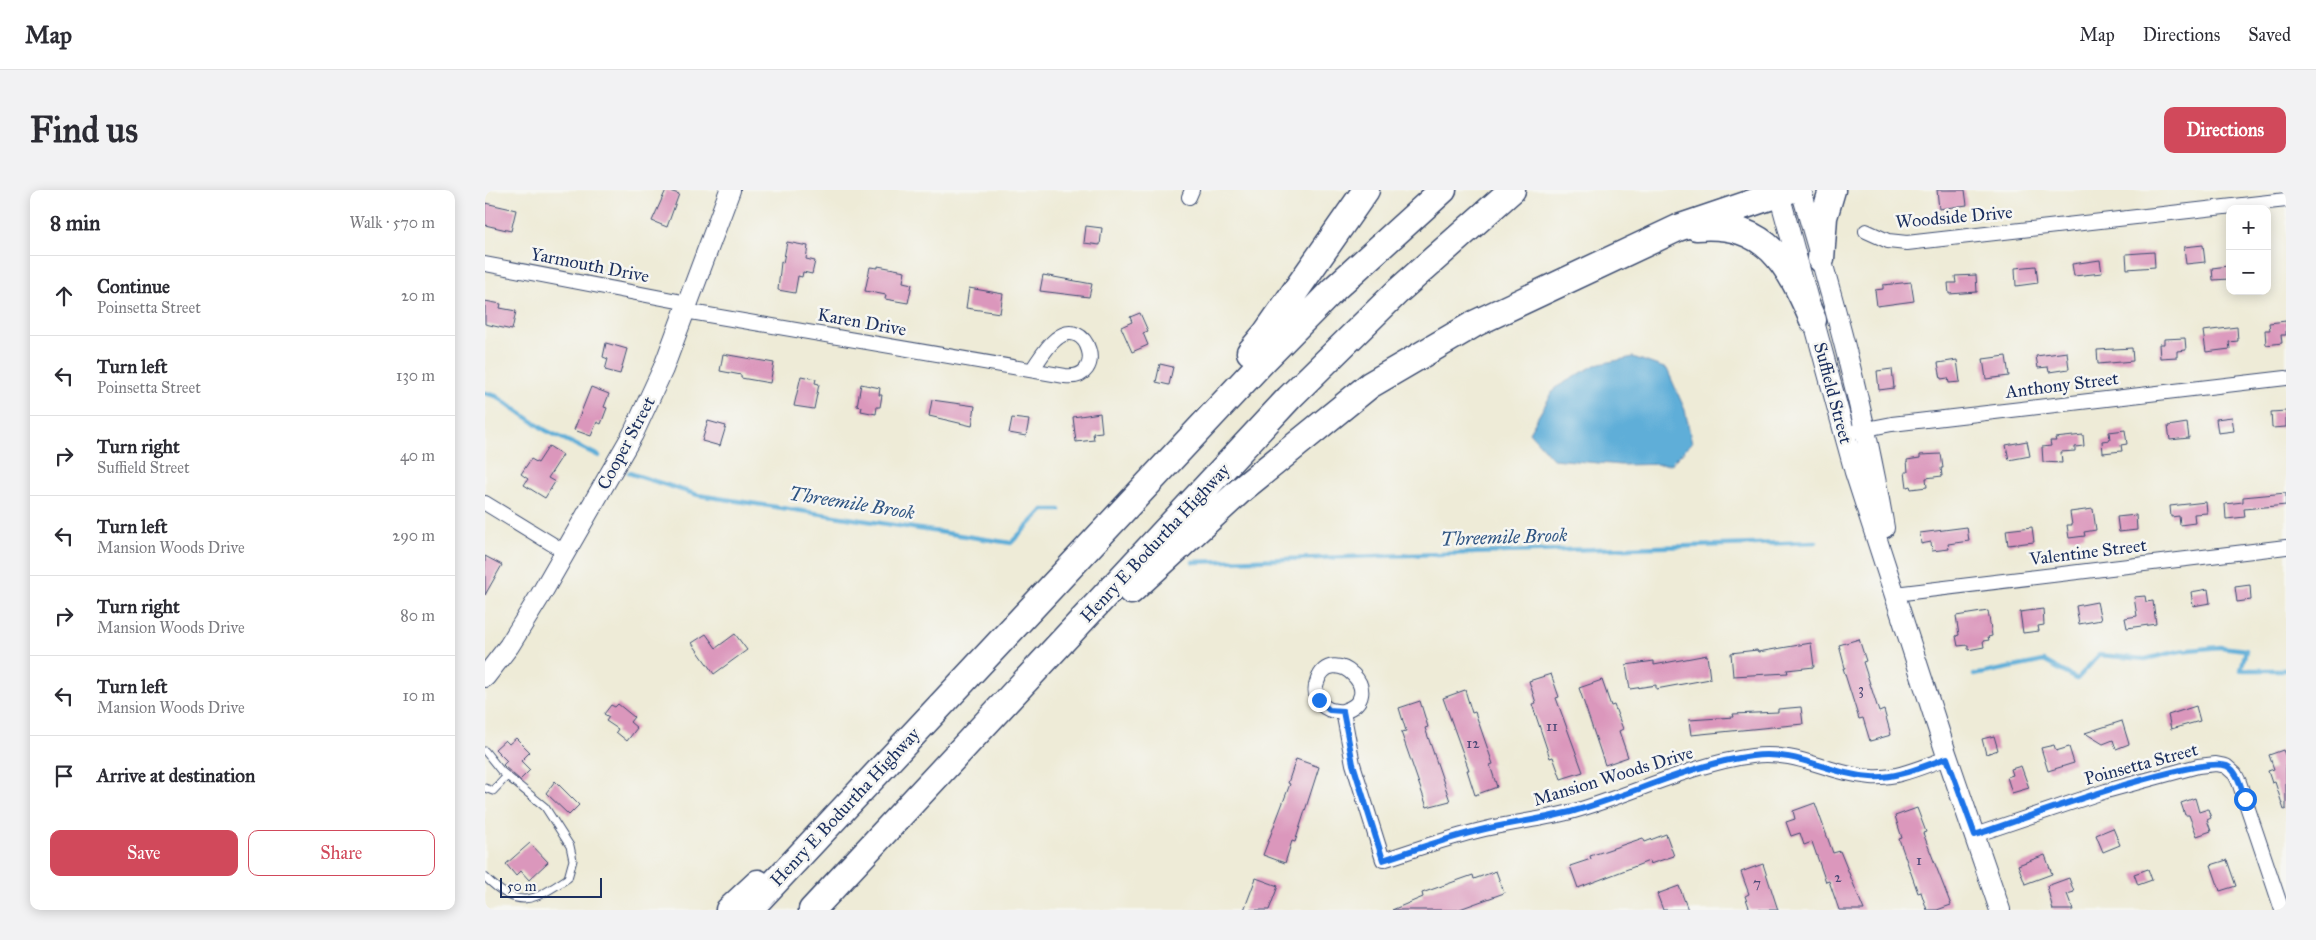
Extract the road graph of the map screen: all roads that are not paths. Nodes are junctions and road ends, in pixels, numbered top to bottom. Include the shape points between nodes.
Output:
1 (730, 190) edge
2 (1366, 190) edge
3 (1443, 190) edge
4 (1512, 190) edge
5 (1832, 190) edge
6 (1787, 191) edge
7 (2286, 200) edge
8 (1678, 228) junction
9 (1867, 231) dead end
10 (1821, 258) junction
11 (485, 264) edge
12 (686, 307) junction
13 (1813, 320) junction
14 (1032, 370) dead end
15 (2286, 378) edge
16 (1865, 429) junction
17 (1843, 433) junction
18 (485, 503) edge
19 (2286, 547) edge
20 (565, 552) junction
21 (1074, 562) junction
22 (1895, 594) junction
23 (485, 677) edge
24 (1343, 711) dead end
25 (981, 728) junction
26 (485, 751) edge
27 (1947, 758) junction
28 (885, 765) junction
29 (507, 776) junction
30 (485, 788) edge
31 (1975, 835) junction
32 (485, 877) edge
33 (729, 910) edge
34 (749, 910) edge
35 (812, 910) edge
36 (2000, 910) edge
37 (2282, 910) edge

1 - 12 main road, Cooper Street
2 - 21 highway via 1266,333
3 - 21 highway, Henry E Bodurtha Highway via 1298,324
4 - 25 highway, Henry E Bodurtha Highway via 1397,292 1289,398
5 - 10 highway via 1824,217
6 - 8 highway
6 - 10 main road, Suffield Street
6 - 13 main road, Suffield Street
7 - 9 street, Woodside Drive via 1907,243 1888,241
8 - 13 highway via 1722,228 1744,233 1769,245 1791,272
8 - 25 highway via 1476,323 1370,386 1242,489
10 - 16 main road, Suffield Street
11 - 12 street, Yarmouth Drive
12 - 14 street, Karen Drive
12 - 20 main road, Cooper Street via 654,391 633,434
13 - 17 main road, Suffield Street
15 - 16 street, Anthony Street
16 - 17 street, Anthony Street
16 - 22 main road, Suffield Street
17 - 22 main road, Suffield Street
18 - 20 street
19 - 22 street, Valentine Street
20 - 23 main road, Cooper Street via 509,646
21 - 28 highway, Henry E Bodurtha Highway
22 - 27 main road, Suffield Street
24 - 27 street, Mansion Woods Drive via 1355,773 1383,860 1455,837 1576,810 1715,764 1751,756 1800,758 1849,774 1873,777 1900,774
25 - 35 highway, Henry E Bodurtha Highway
26 - 29 lane
27 - 31 main road, Suffield Street
28 - 33 highway
28 - 34 highway, Henry E Bodurtha Highway
29 - 30 lane via 493,791
29 - 32 lane via 545,807 570,846 573,860 568,878 530,900 515,898
31 - 36 main road, Suffield Street
31 - 37 street, Poinsetta Street via 2115,788 2198,766 2221,764 2231,768 2235,774

